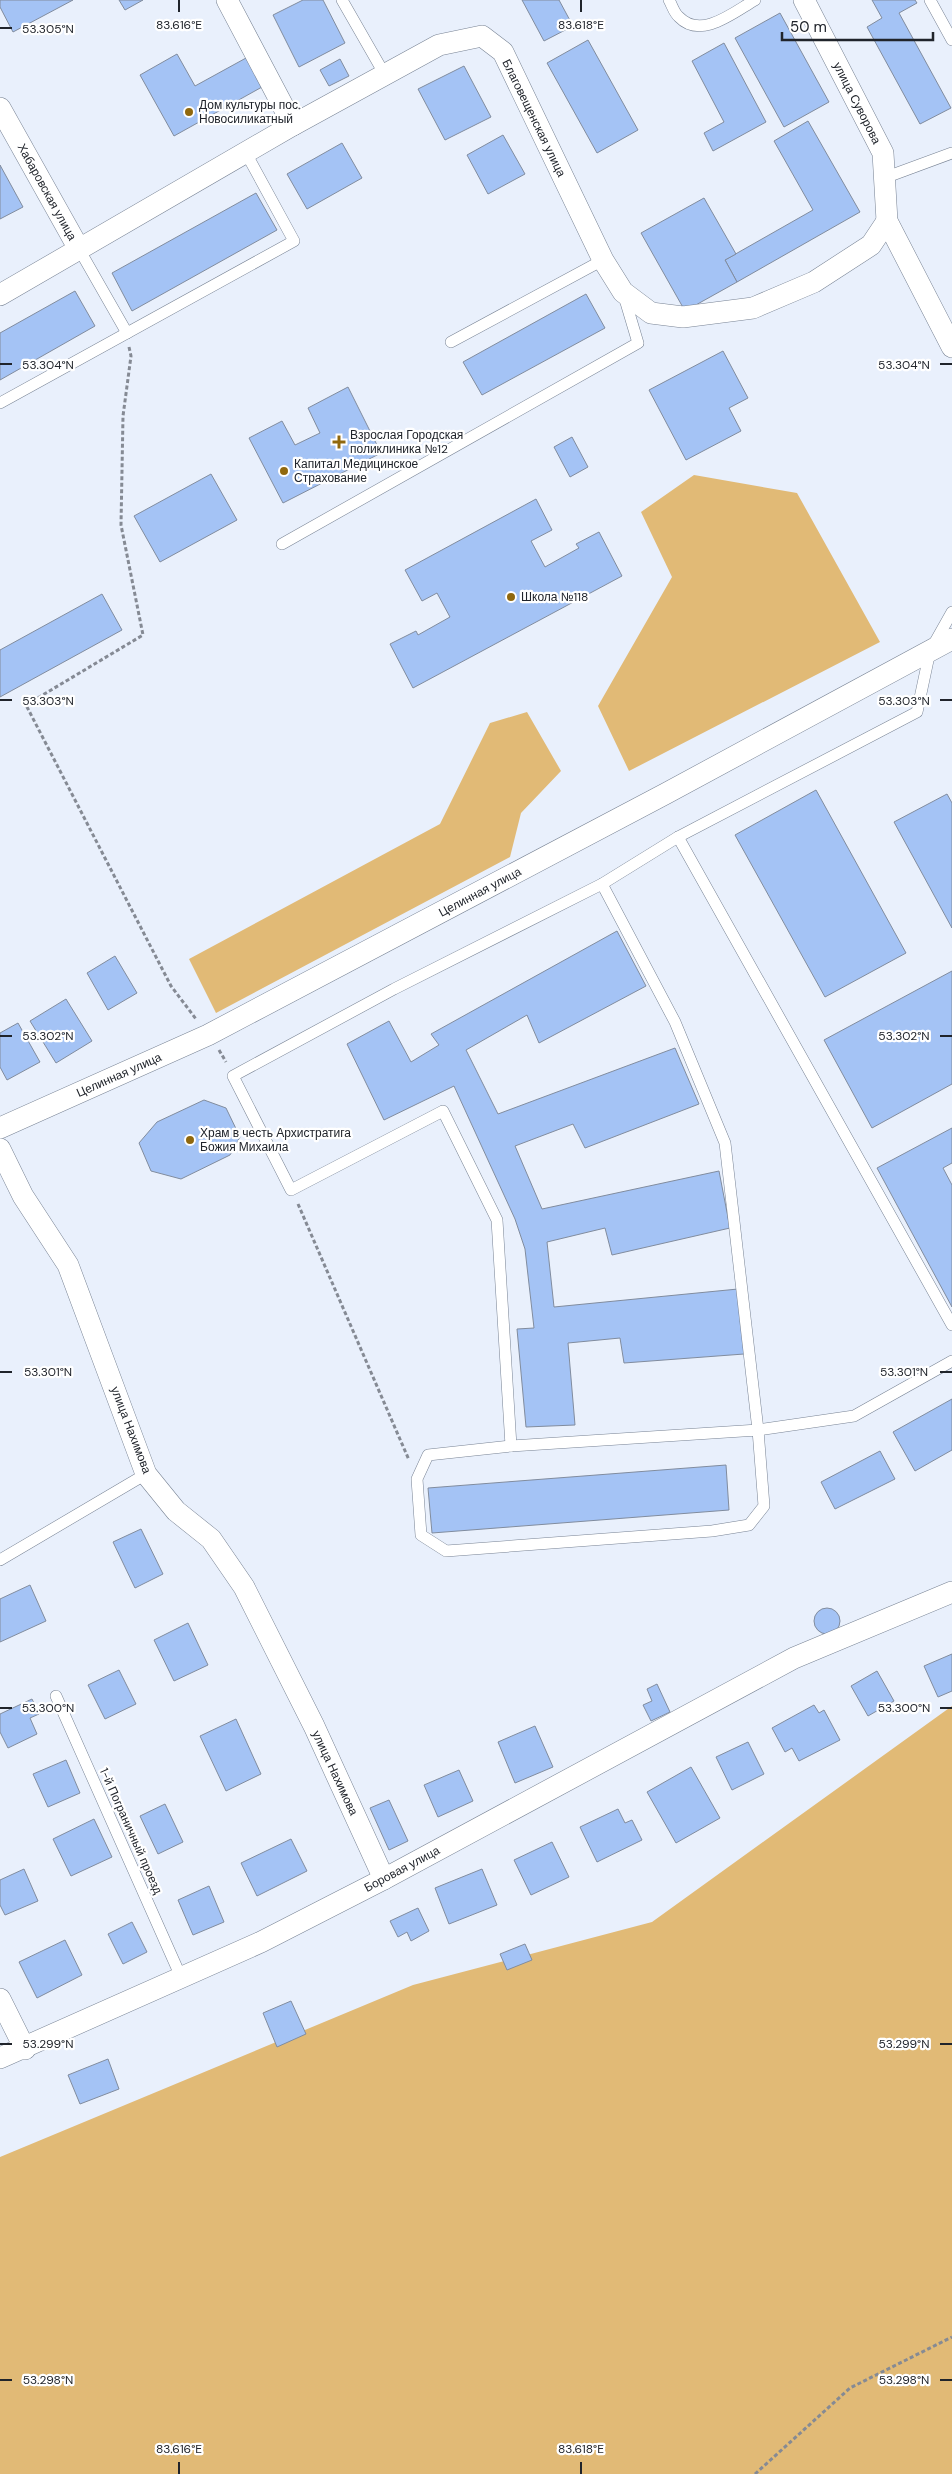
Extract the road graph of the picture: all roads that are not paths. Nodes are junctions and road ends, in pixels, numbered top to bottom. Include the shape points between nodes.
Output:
1 (227, 0) edge
2 (342, 0) edge
3 (669, 0) edge
4 (755, 0) edge
5 (804, 0) edge
6 (930, 0) edge
7 (952, 40) edge
8 (385, 75) junction
9 (0, 108) edge
10 (293, 125) junction
11 (246, 153) junction
12 (952, 153) edge
13 (884, 178) junction
14 (887, 221) junction
15 (79, 249) junction
16 (603, 260) junction
17 (623, 292) junction
18 (0, 295) edge
19 (127, 333) junction
20 (451, 342) dead end
21 (952, 347) edge
22 (0, 403) edge
23 (282, 544) dead end
24 (952, 612) edge
25 (952, 639) edge
26 (930, 652) junction
27 (678, 836) junction
28 (602, 884) junction
29 (0, 1128) edge
30 (0, 1149) edge
31 (952, 1325) edge
32 (952, 1361) edge
33 (758, 1430) junction
34 (511, 1446) junction
35 (146, 1474) junction
36 (0, 1560) edge
37 (952, 1592) edge
38 (56, 1696) dead end
39 (384, 1879) junction
40 (181, 1977) junction
41 (0, 1999) edge
42 (25, 2049) junction
43 (0, 2058) edge

1 - 10 street
2 - 8 lane
3 - 4 lane via 678,16 690,25 710,25
5 - 13 street, улица Суворова via 882,152
6 - 7 lane
8 - 10 street, Благовещенская улица
8 - 16 street, Благовещенская улица via 439,45 482,36 503,52
9 - 15 street, Хабаровская улица
10 - 11 street, Благовещенская улица
11 - 15 street, Благовещенская улица
11 - 19 lane via 294,241
12 - 13 lane
13 - 14 street, улица Суворова
14 - 17 street, Благовещенская улица via 871,245 814,282 752,308 683,317 651,313
14 - 21 street, улица Суворова
15 - 18 street, Благовещенская улица
15 - 19 lane
16 - 17 street, Благовещенская улица
16 - 20 lane
17 - 23 lane via 638,343
19 - 22 lane
24 - 26 lane
25 - 26 street, Целинная улица
26 - 27 lane via 917,712
26 - 29 street, Целинная улица via 208,1035
27 - 28 lane
27 - 31 lane
28 - 33 lane via 675,1022 725,1143
28 - 34 lane via 394,989 233,1076 292,1190 443,1111 496,1220
30 - 35 street, улица Нахимова via 23,1196 68,1265
32 - 33 lane via 854,1416
33 - 34 lane
33 - 34 lane via 764,1506 748,1525 712,1531 446,1551 422,1535 417,1479 428,1455
35 - 36 lane
35 - 39 street, улица Нахимова via 176,1511 211,1539 244,1587 314,1726
37 - 39 street, Боровая улица via 794,1658
38 - 40 lane, 1-й Пограничный проезд
39 - 40 street, Боровая улица via 261,1942
40 - 42 street, Боровая улица
41 - 42 street
42 - 43 street, Боровая улица

